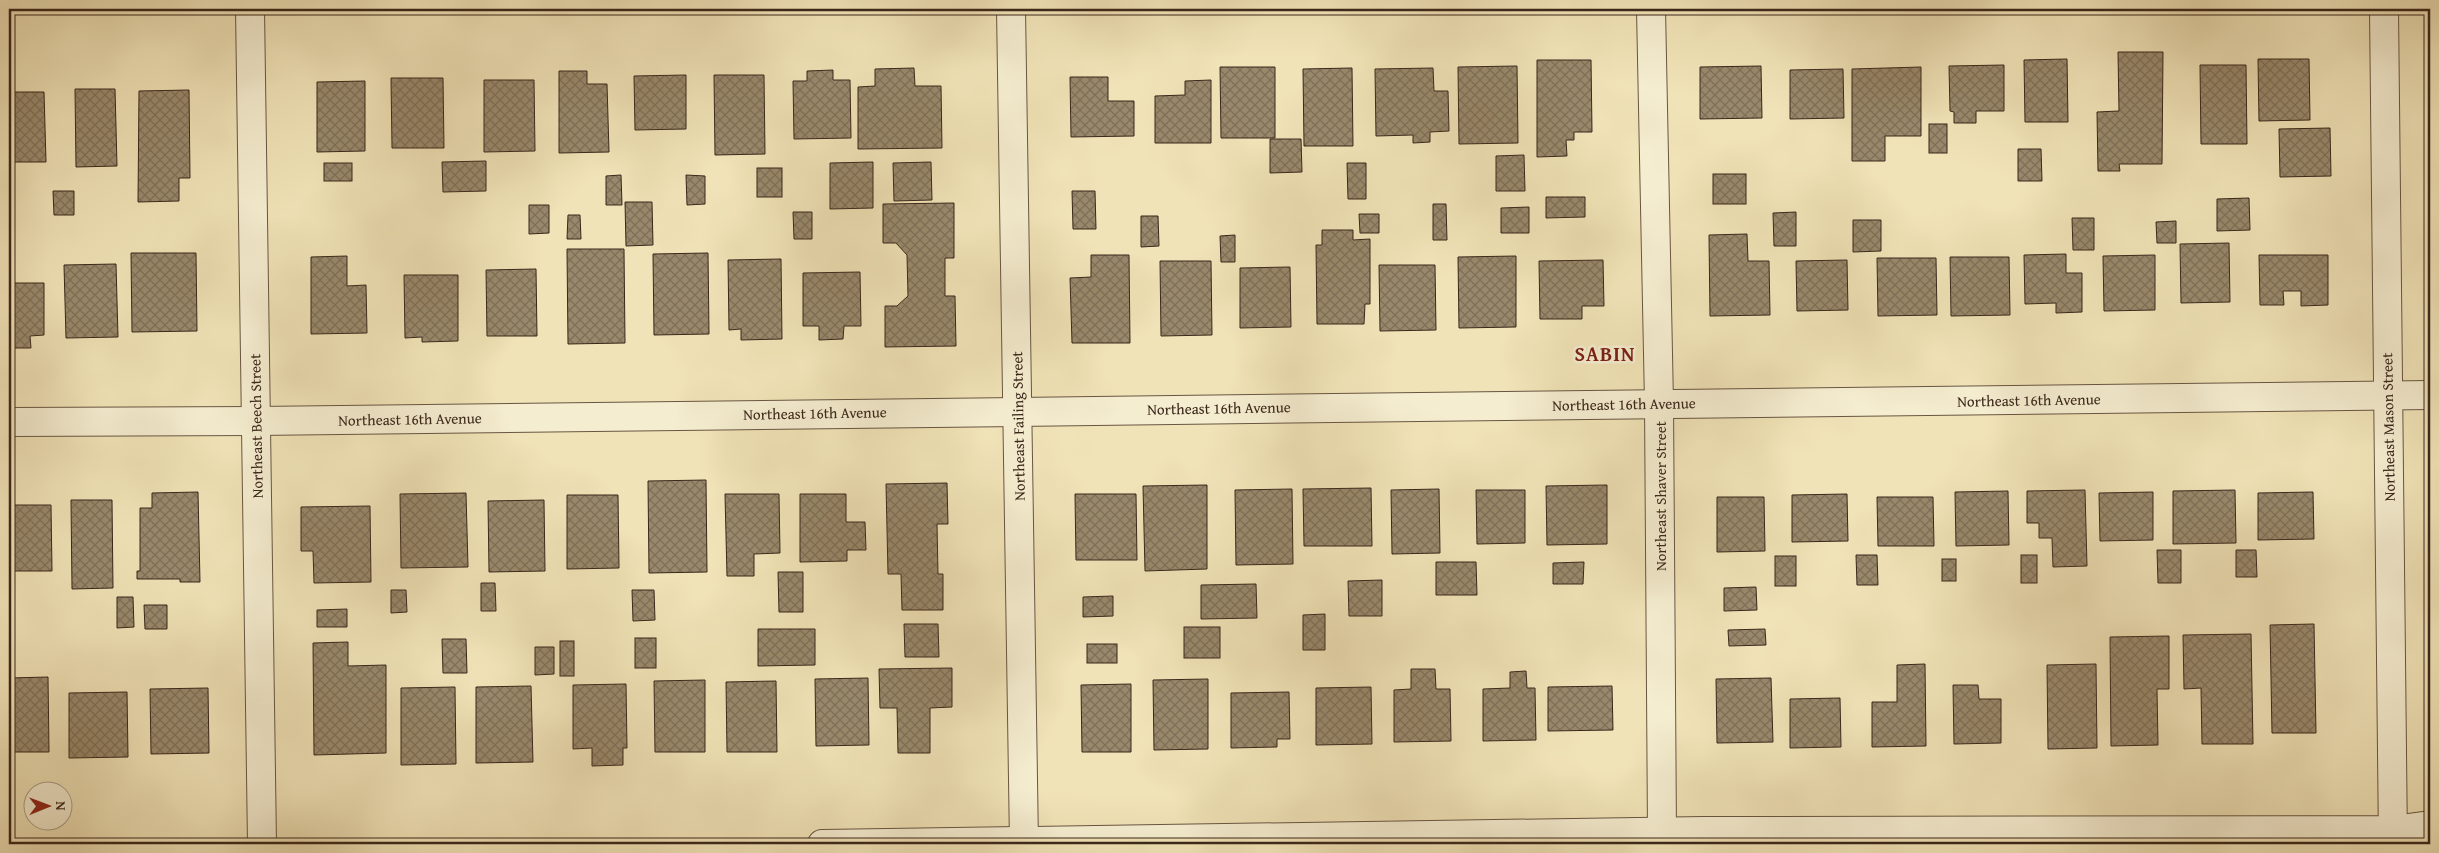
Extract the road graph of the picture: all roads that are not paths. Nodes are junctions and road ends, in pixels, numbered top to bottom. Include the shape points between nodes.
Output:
1 (250, 9) edge
2 (1011, 9) edge
3 (1651, 9) edge
4 (2384, 9) edge
5 (2430, 395) edge
6 (2388, 396) junction
7 (1659, 403) junction
8 (1018, 410) junction
9 (256, 421) junction
10 (9, 422) edge
11 (2430, 825) edge
12 (1662, 833) junction
13 (2393, 837) edge
14 (1024, 843) edge
15 (262, 844) edge
16 (822, 844) edge

1 - 9 street, Northeast Beech Street
2 - 8 street, Northeast Failing Street
3 - 7 street, Northeast Shaver Street
4 - 6 street, Northeast Mason Street
5 - 6 street, Northeast 16th Avenue
6 - 7 street, Northeast 16th Avenue
6 - 13 street, Northeast Mason Street
7 - 8 street, Northeast 16th Avenue
7 - 12 street, Northeast Shaver Street
8 - 9 street, Northeast 16th Avenue
8 - 14 street, Northeast Failing Street
9 - 10 street, Northeast 16th Avenue
9 - 15 street, Northeast Beech Street
11 - 13 street
12 - 13 street
12 - 14 street
14 - 16 street

